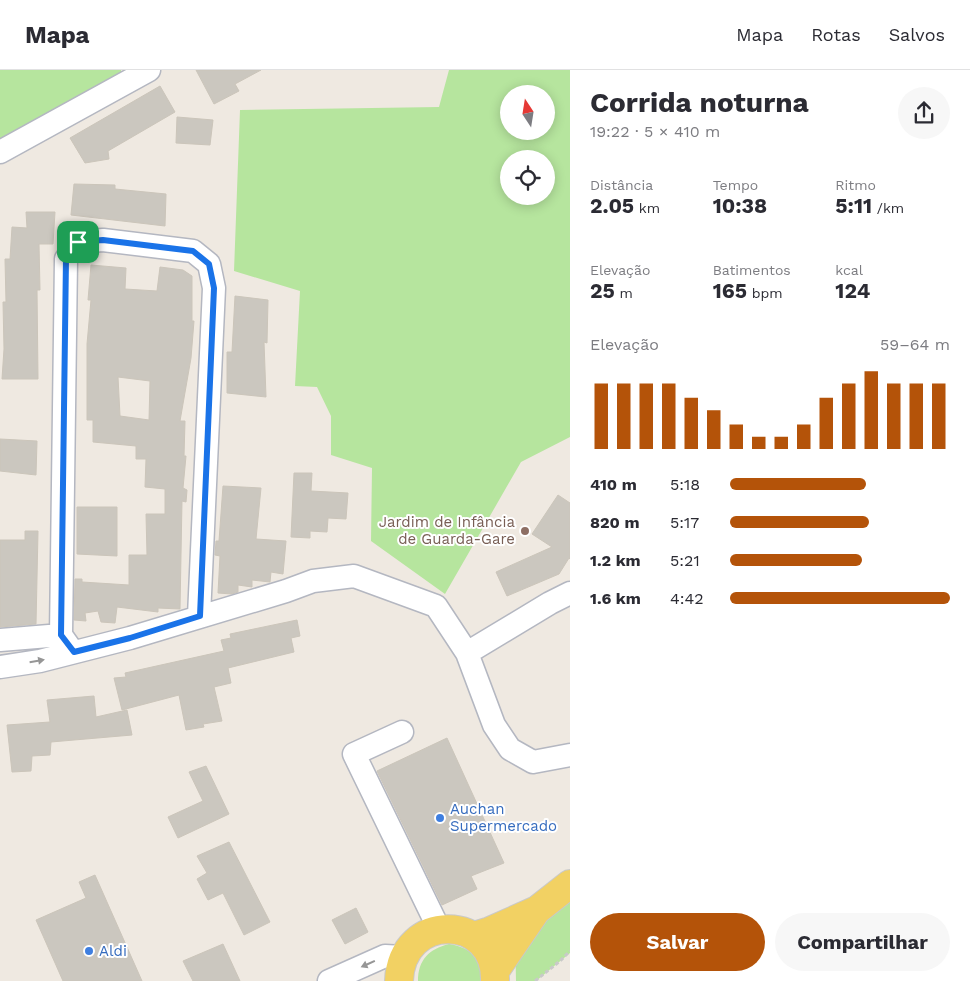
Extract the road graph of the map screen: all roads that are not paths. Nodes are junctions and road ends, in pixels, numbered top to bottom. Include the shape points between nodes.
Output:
1 (149, 70) edge
2 (0, 152) edge
3 (570, 593) edge
4 (200, 616) junction
5 (0, 640) edge
6 (67, 644) junction
7 (467, 653) junction
8 (0, 667) edge
9 (402, 732) dead end
10 (570, 755) edge
11 (570, 884) edge
12 (537, 910) junction
13 (439, 929) junction
14 (474, 936) junction
15 (401, 969) edge
16 (495, 976) edge
17 (337, 980) edge

1 - 2 street
3 - 7 street
4 - 6 street via 130,638
4 - 6 street via 214,288 209,264 193,251 103,240 78,242 66,258
4 - 7 street via 313,581 354,576 436,606
5 - 6 street
8 -> 6 street via 40,661
7 - 10 street via 494,726 510,749 533,762
9 - 13 street via 354,754
11 - 12 main road
12 - 14 main road
12 - 16 main road
13 - 14 main road via 451,928
13 - 15 main road via 424,934 412,944
14 - 16 main road via 492,957
15 -> 17 street via 385,956

